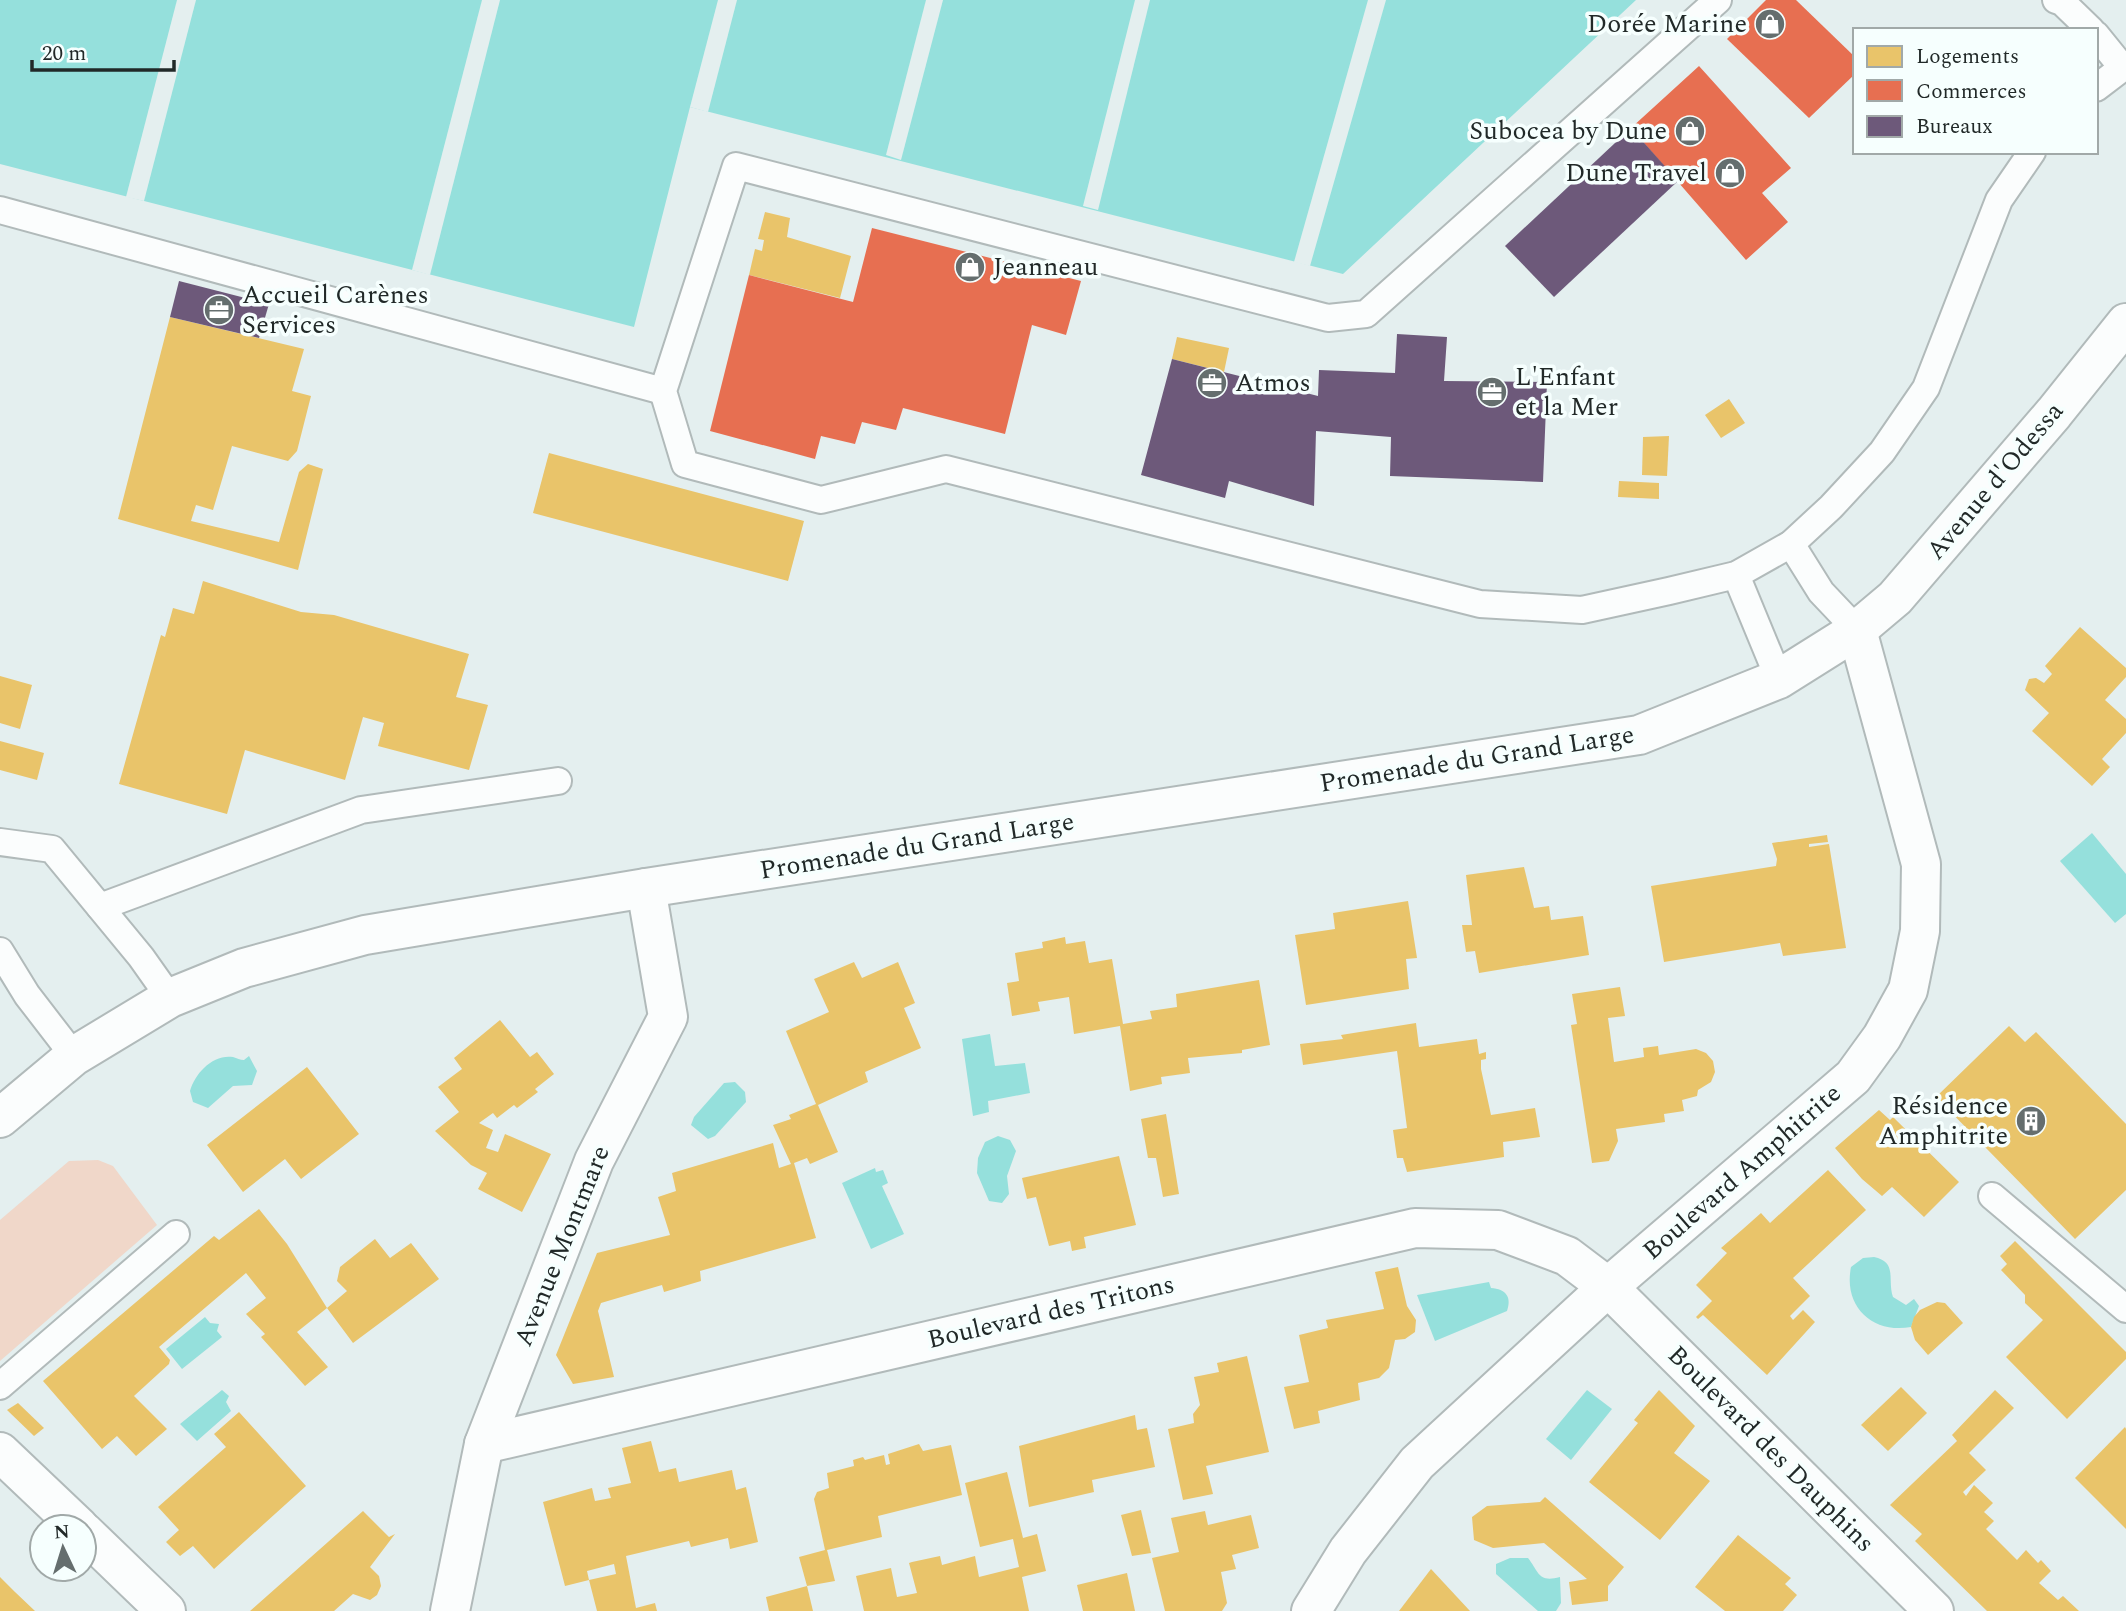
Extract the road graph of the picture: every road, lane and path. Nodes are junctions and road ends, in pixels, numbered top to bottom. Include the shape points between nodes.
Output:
1 (1718, 0) edge
2 (2056, 0) edge
3 (2089, 28) edge
4 (2098, 36) edge
5 (2124, 66) edge
6 (2098, 86) edge
7 (2031, 154) edge
8 (0, 210) edge
9 (2126, 323) edge
10 (663, 391) junction
11 (1791, 544) junction
12 (1736, 575) junction
13 (1857, 630) junction
14 (1779, 679) junction
15 (558, 781) dead end
16 (0, 842) edge
17 (646, 888) junction
18 (100, 907) junction
19 (0, 951) edge
20 (170, 998) junction
21 (74, 1056) junction
22 (0, 1118) edge
23 (1992, 1196) dead end
24 (176, 1234) dead end
25 (1608, 1287) junction
26 (2126, 1309) edge
27 (0, 1386) edge
28 (484, 1444) junction
29 (0, 1452) edge
30 (64, 1513) edge
31 (98, 1545) edge
32 (166, 1611) edge
33 (450, 1611) edge
34 (1311, 1611) edge
35 (1934, 1611) edge

1 - 10 lane via 1366,314 1328,318 736,166
2 - 3 lane
4 - 5 lane
5 - 6 lane
7 - 11 lane via 1999,200 1926,388 1882,452
8 - 10 lane
9 - 13 street, Avenue d'Odessa via 1903,589
10 - 12 lane via 685,464 821,500 946,470 1480,604 1582,610
11 - 12 lane
11 - 13 lane via 1821,592
12 - 14 lane
13 - 14 street, Promenade du Grand Large
13 - 25 street, Boulevard Amphitrite via 1921,864 1920,932 1908,990 1853,1077
14 - 17 street, Promenade du Grand Large via 1639,735
15 - 18 lane via 361,810
16 - 18 lane via 52,849
17 - 20 street, Promenade du Grand Large via 365,935 244,968
17 - 28 street, Avenue Montmare via 668,1017 594,1161
18 - 20 lane
19 - 21 lane
20 - 21 street, Promenade du Grand Large
21 - 22 street, Promenade du Grand Large
23 - 26 lane
24 - 27 lane
25 - 28 street, Boulevard des Tritons via 1567,1256 1498,1230 1415,1228
25 - 34 street, Boulevard Amphitrite via 1417,1463 1348,1552
25 - 35 street, Boulevard des Dauphins
28 - 33 street, Avenue Montmare
29 - 30 street
31 - 32 street

